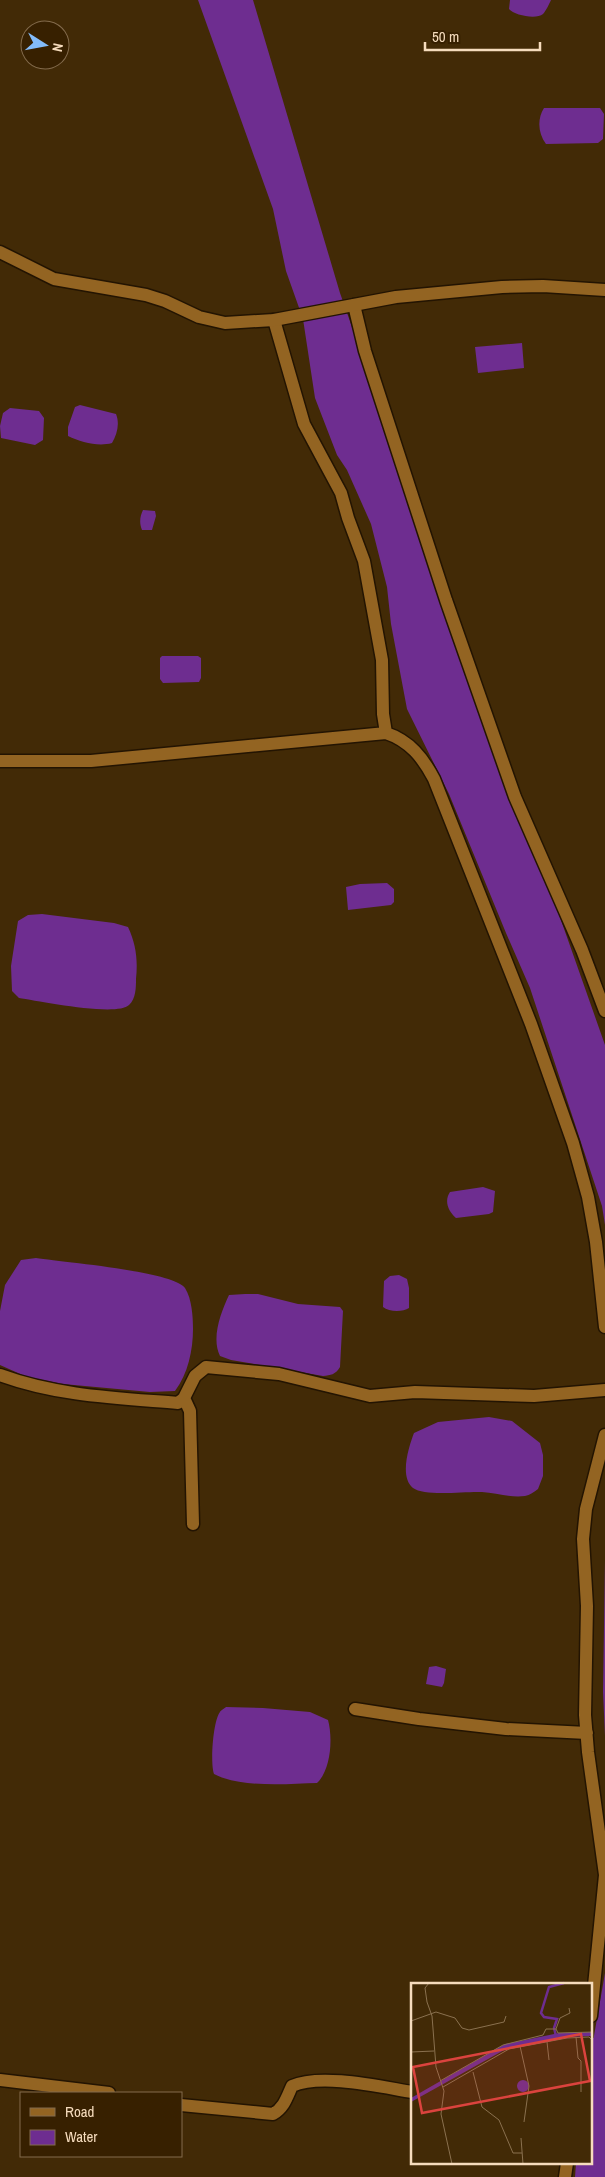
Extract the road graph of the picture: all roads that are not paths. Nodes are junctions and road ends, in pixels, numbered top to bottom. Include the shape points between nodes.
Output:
1 (0, 252) edge
2 (605, 290) edge
3 (350, 306) junction
4 (280, 319) junction
5 (386, 733) junction
6 (0, 761) edge
7 (605, 1011) edge
8 (605, 1327) edge
9 (0, 1375) edge
10 (605, 1390) edge
11 (184, 1398) junction
12 (605, 1435) edge
13 (193, 1524) dead end
14 (355, 1709) dead end
15 (586, 1733) junction
16 (605, 1875) edge
17 (592, 2006) edge
18 (0, 2080) edge
19 (100, 2092) edge
20 (411, 2092) edge
21 (182, 2105) edge
22 (567, 2164) edge
23 (566, 2177) edge

1 - 4 street via 54,279 146,295 212,321 236,323
2 - 3 street via 502,287 396,297
3 - 4 street
3 - 7 street via 442,590 515,797
4 - 5 street via 304,424 341,493 364,562 382,660
5 - 6 street via 91,761
5 - 8 street via 399,737 410,746 424,760 434,779 545,1061 588,1197
9 - 11 street via 27,1385 78,1394 178,1403
10 - 11 street via 534,1396 415,1392 370,1396 279,1374 206,1367 195,1376
11 - 13 street via 190,1411
12 - 15 street via 586,1509 583,1539 587,1606
14 - 15 street via 506,1729
15 - 16 street
16 - 17 street
18 - 19 street
20 - 21 street via 318,2080 292,2086 280,2110 273,2114
22 - 23 street

